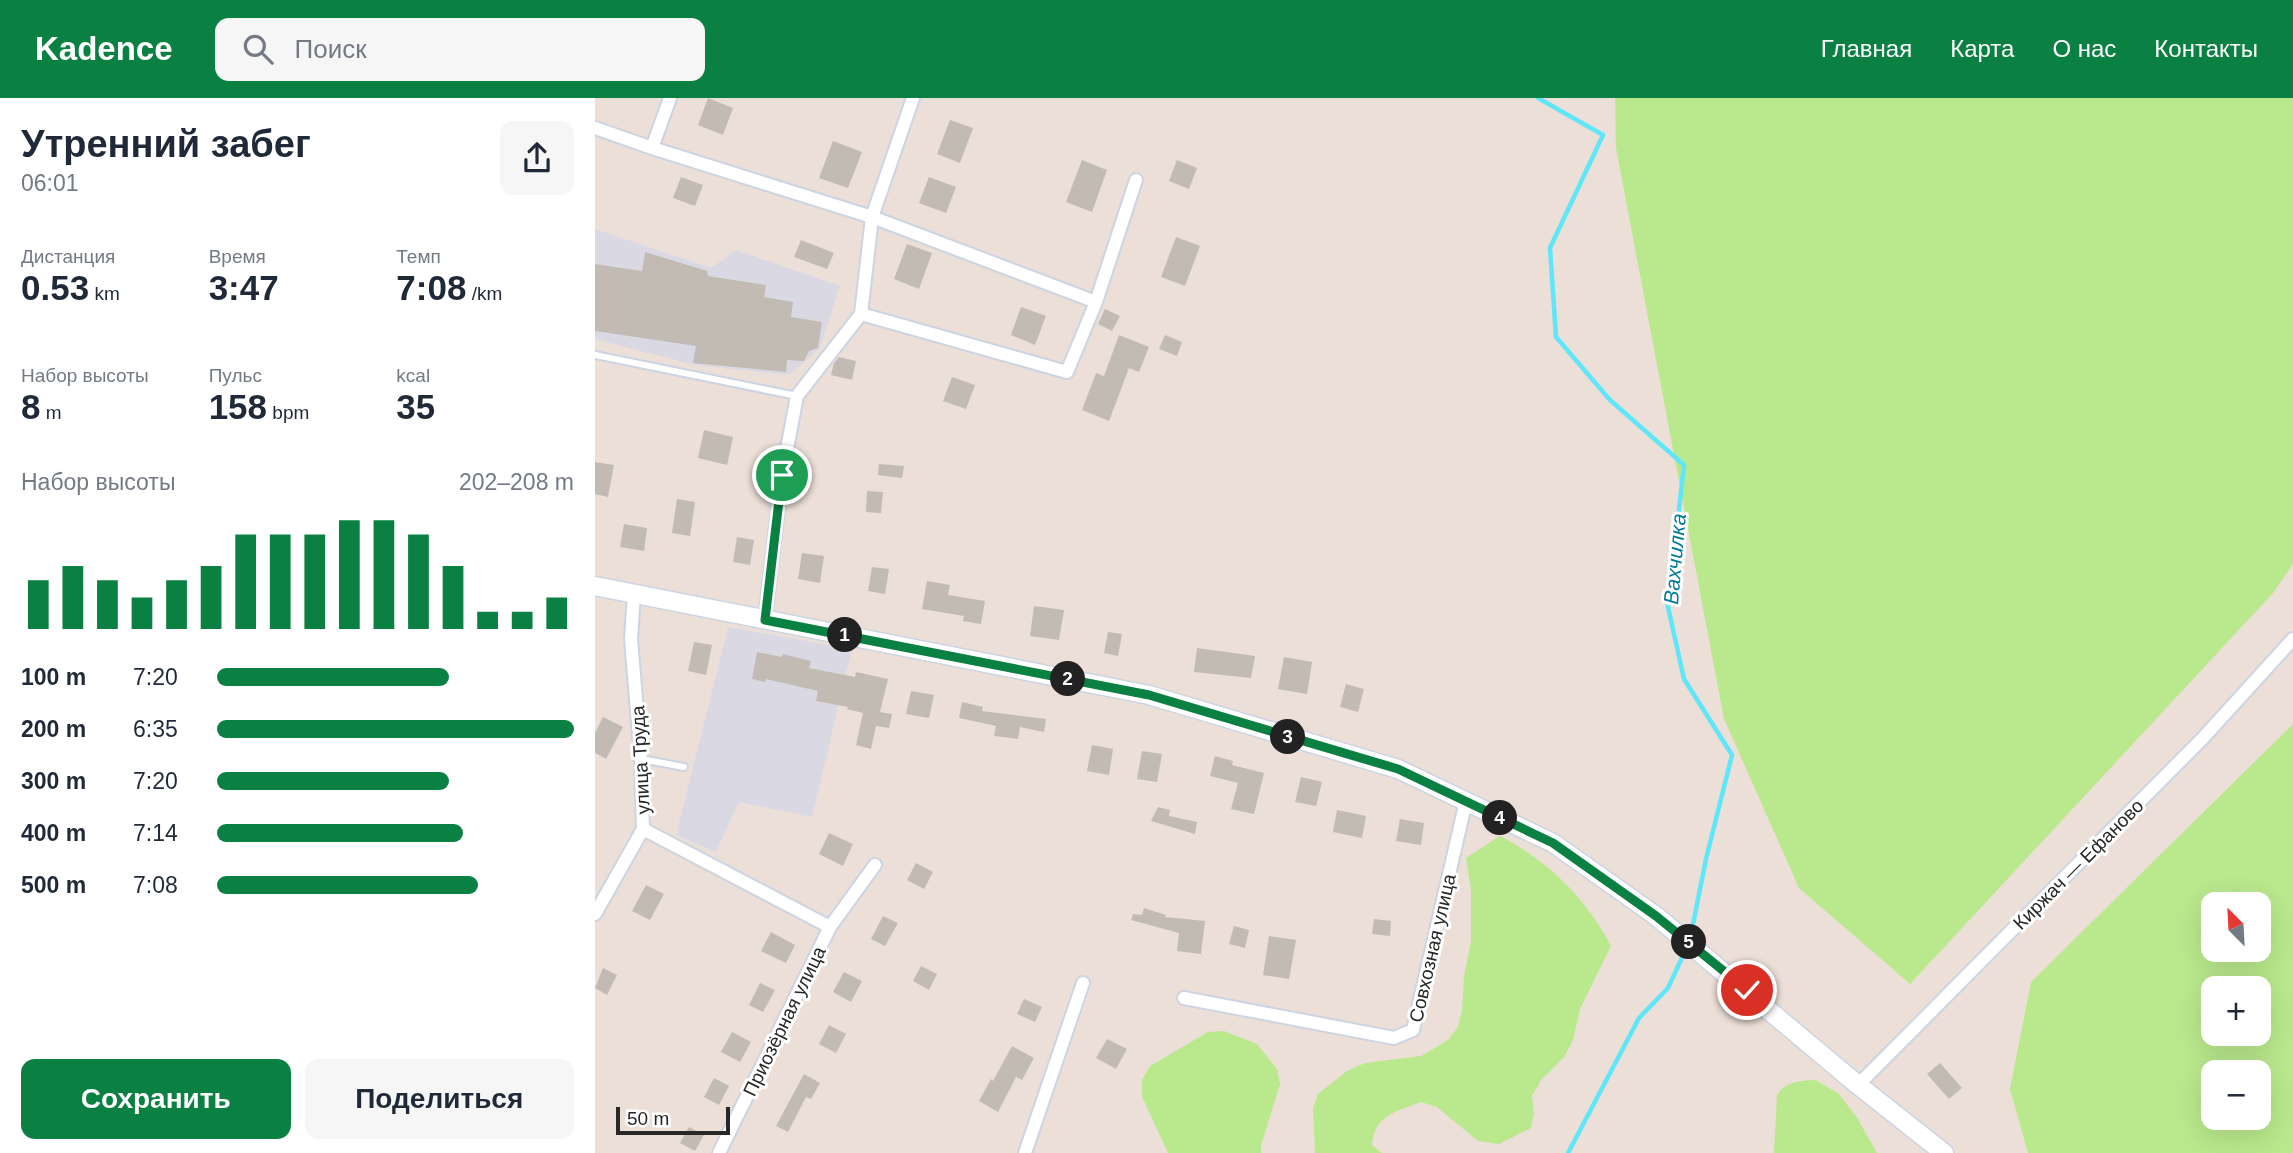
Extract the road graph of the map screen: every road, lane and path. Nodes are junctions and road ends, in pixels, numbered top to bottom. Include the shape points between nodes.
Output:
1 (670, 98) edge
2 (913, 98) edge
3 (595, 128) edge
4 (652, 148) junction
5 (1136, 180) dead end
6 (872, 217) junction
7 (1095, 302) junction
8 (861, 314) junction
9 (595, 355) edge
10 (797, 396) junction
11 (595, 586) edge
12 (634, 594) junction
13 (765, 620) junction
14 (2293, 639) edge
15 (642, 759) junction
16 (684, 768) dead end
17 (1466, 801) junction
18 (643, 829) junction
19 (876, 864) dead end
20 (595, 914) edge
21 (830, 927) junction
22 (1083, 983) dead end
23 (1184, 998) dead end
24 (1858, 1085) junction
25 (719, 1153) edge
26 (1025, 1153) edge
27 (1944, 1153) edge

1 - 4 street
2 - 6 street
3 - 4 street
4 - 6 street
5 - 7 street
6 - 7 street
6 - 8 street
7 - 8 street via 1067,372
8 - 10 street
9 - 10 lane
10 - 13 street via 782,475
11 - 12 main road
12 - 13 main road
12 - 15 street, улица Труда via 631,639
13 - 17 main road via 1149,695 1398,769
14 - 24 street, Киржач — Ефаново via 2203,738
15 - 16 lane
15 - 18 street, улица Труда
17 - 23 street, Совхозная улица via 1413,1030 1394,1038
17 - 24 main road via 1553,843 1656,916
18 - 20 street, улица Труда
18 - 21 street, Приозёрная улица
19 - 21 street, Приозёрная улица
21 - 25 street, Приозёрная улица
22 - 26 street
24 - 27 main road

